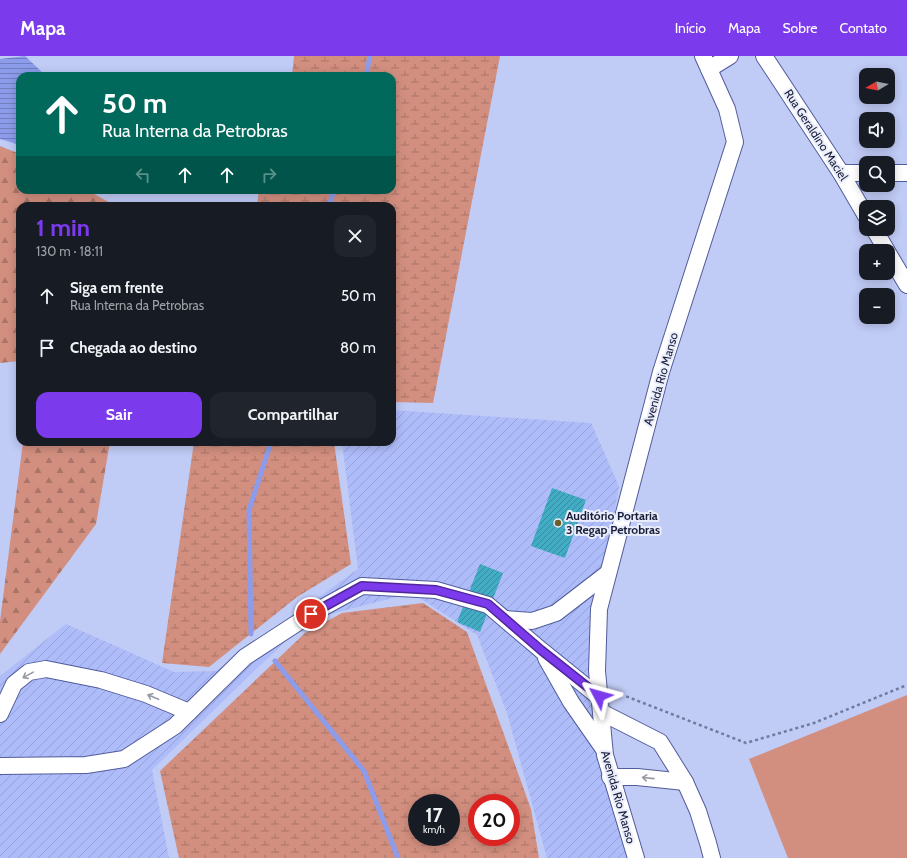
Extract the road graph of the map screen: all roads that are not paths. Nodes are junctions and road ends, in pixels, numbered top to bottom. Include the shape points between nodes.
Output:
1 (730, 56) edge
2 (764, 56) edge
3 (706, 62) edge
4 (841, 173) junction
5 (859, 173) edge
6 (895, 173) edge
7 (907, 173) edge
8 (859, 204) edge
9 (895, 265) edge
10 (907, 285) edge
11 (608, 574) junction
12 (506, 619) junction
13 (541, 650) junction
14 (599, 698) junction
15 (188, 712) junction
16 (0, 714) edge
17 (604, 751) junction
18 (0, 766) edge
19 (610, 777) junction
20 (684, 782) junction
21 (636, 858) edge
22 (712, 858) edge

1 - 3 street
2 - 4 street, Rua Geraldino Maciel
3 - 11 street, Avenida Rio Manso via 726,108 735,142 661,372
4 - 5 street
4 - 8 street, Rua Geraldino Maciel
6 - 7 street
9 - 10 street
11 - 12 street via 556,612 532,621
11 - 14 street, Avenida Rio Manso via 599,609
12 - 13 street
12 - 15 street via 488,604 436,590 362,586 311,614 246,657
13 - 14 street
13 - 17 street via 571,702
14 - 17 street, Avenida Rio Manso
14 - 20 street via 660,742
15 -> 16 street via 146,694 101,680 46,669 29,672 14,684
15 - 18 street via 174,726 124,759 86,765
17 - 19 street, Avenida Rio Manso
20 -> 19 street
19 - 21 street, Avenida Rio Manso
20 - 22 street via 698,811

